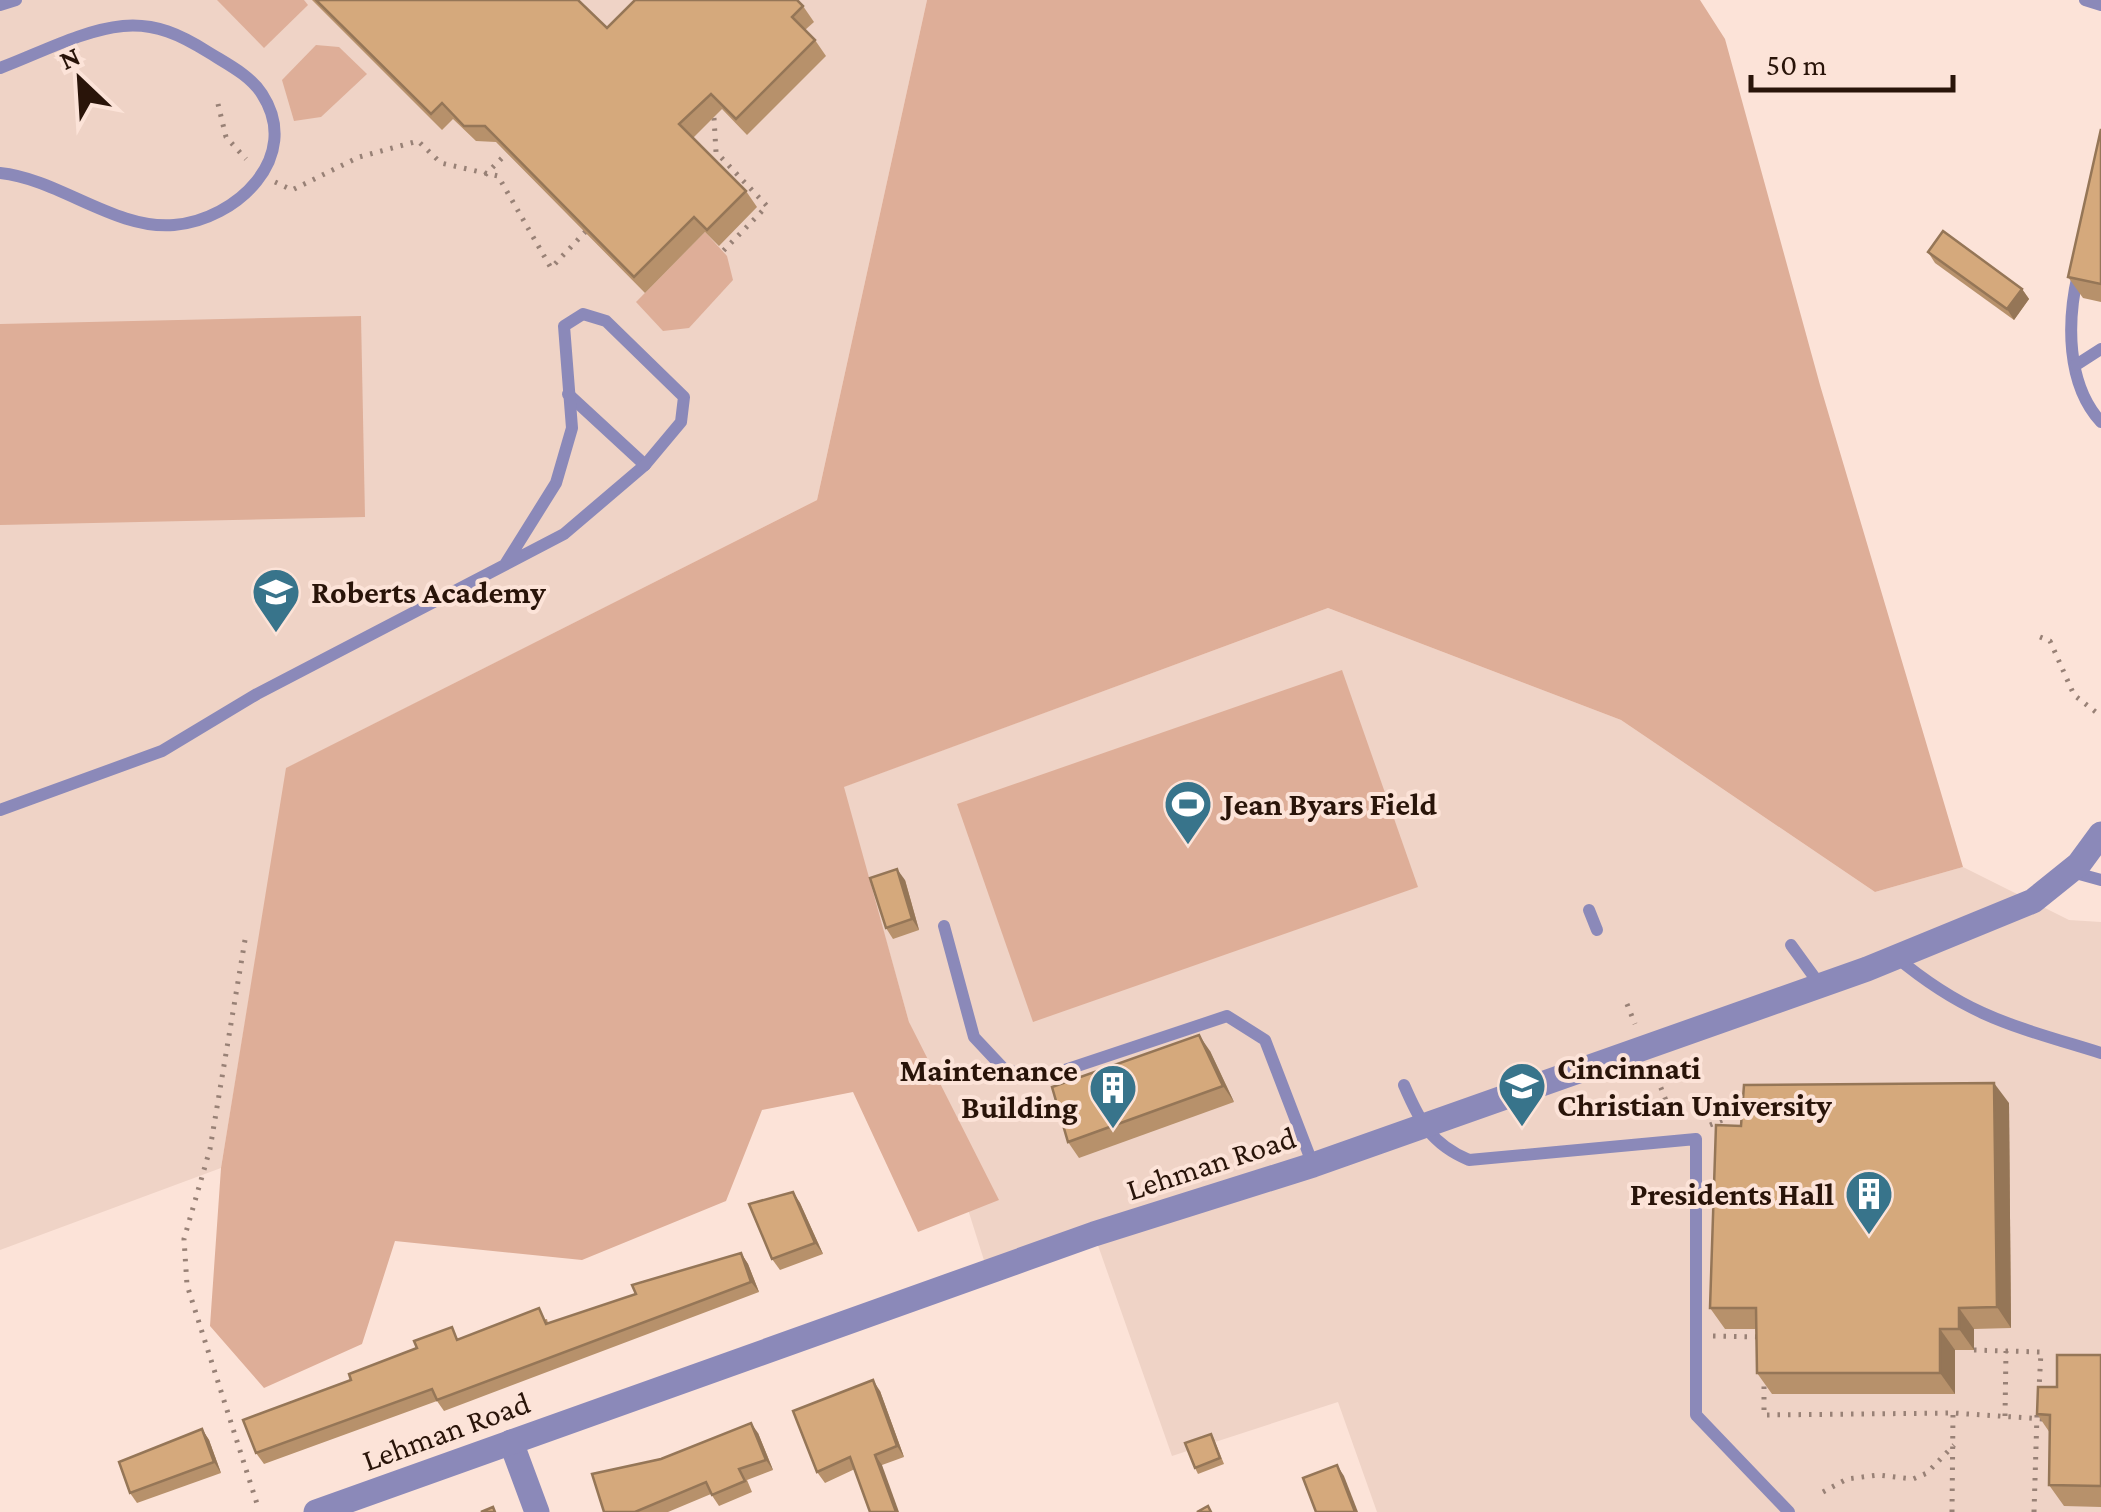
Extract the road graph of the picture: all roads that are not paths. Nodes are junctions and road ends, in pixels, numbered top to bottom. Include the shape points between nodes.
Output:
1 (16, 0) edge
2 (2085, 0) edge
3 (0, 5) edge
4 (2101, 5) edge
5 (0, 68) edge
6 (0, 173) edge
7 (2080, 266) edge
8 (2101, 349) edge
9 (2076, 365) junction
10 (568, 394) junction
11 (2101, 422) edge
12 (645, 465) junction
13 (506, 563) junction
14 (0, 810) edge
15 (2101, 834) edge
16 (2070, 872) junction
17 (2101, 880) edge
18 (1590, 910) dead end
19 (944, 926) dead end
20 (1597, 930) dead end
21 (1791, 946) dead end
22 (1896, 957) junction
23 (1820, 985) junction
24 (2101, 1053) edge
25 (1404, 1085) dead end
26 (1422, 1126) junction
27 (1313, 1165) junction
28 (511, 1442) junction
29 (316, 1512) edge
30 (537, 1512) edge
31 (1789, 1512) edge

1 - 3 lane
2 - 4 lane
5 - 6 lane via 121,26 178,33 261,91 272,112 274,138 265,175 237,203 172,226 134,220
7 - 9 lane via 2071,302
8 - 9 lane
9 - 11 lane via 2086,406
10 - 12 lane
10 - 12 lane via 564,326 583,314 606,321 684,397 681,422
10 - 13 lane via 572,428 556,483
12 - 13 lane via 564,534
13 - 14 lane via 162,751
15 - 16 street, Lehman Road
16 - 17 lane
16 - 22 street, Lehman Road via 2033,901
18 - 20 lane
19 - 27 lane via 974,1036 1004,1068 1038,1080 1227,1016 1265,1040
21 - 23 lane
22 - 23 street, Lehman Road
22 - 24 lane via 1980,1015
23 - 26 street, Lehman Road
25 - 26 lane
26 - 27 street, Lehman Road
26 - 31 lane via 1443,1150 1469,1160 1696,1139 1696,1415
27 - 28 street, Lehman Road via 1094,1234
28 - 29 street, Lehman Road
28 - 30 street

